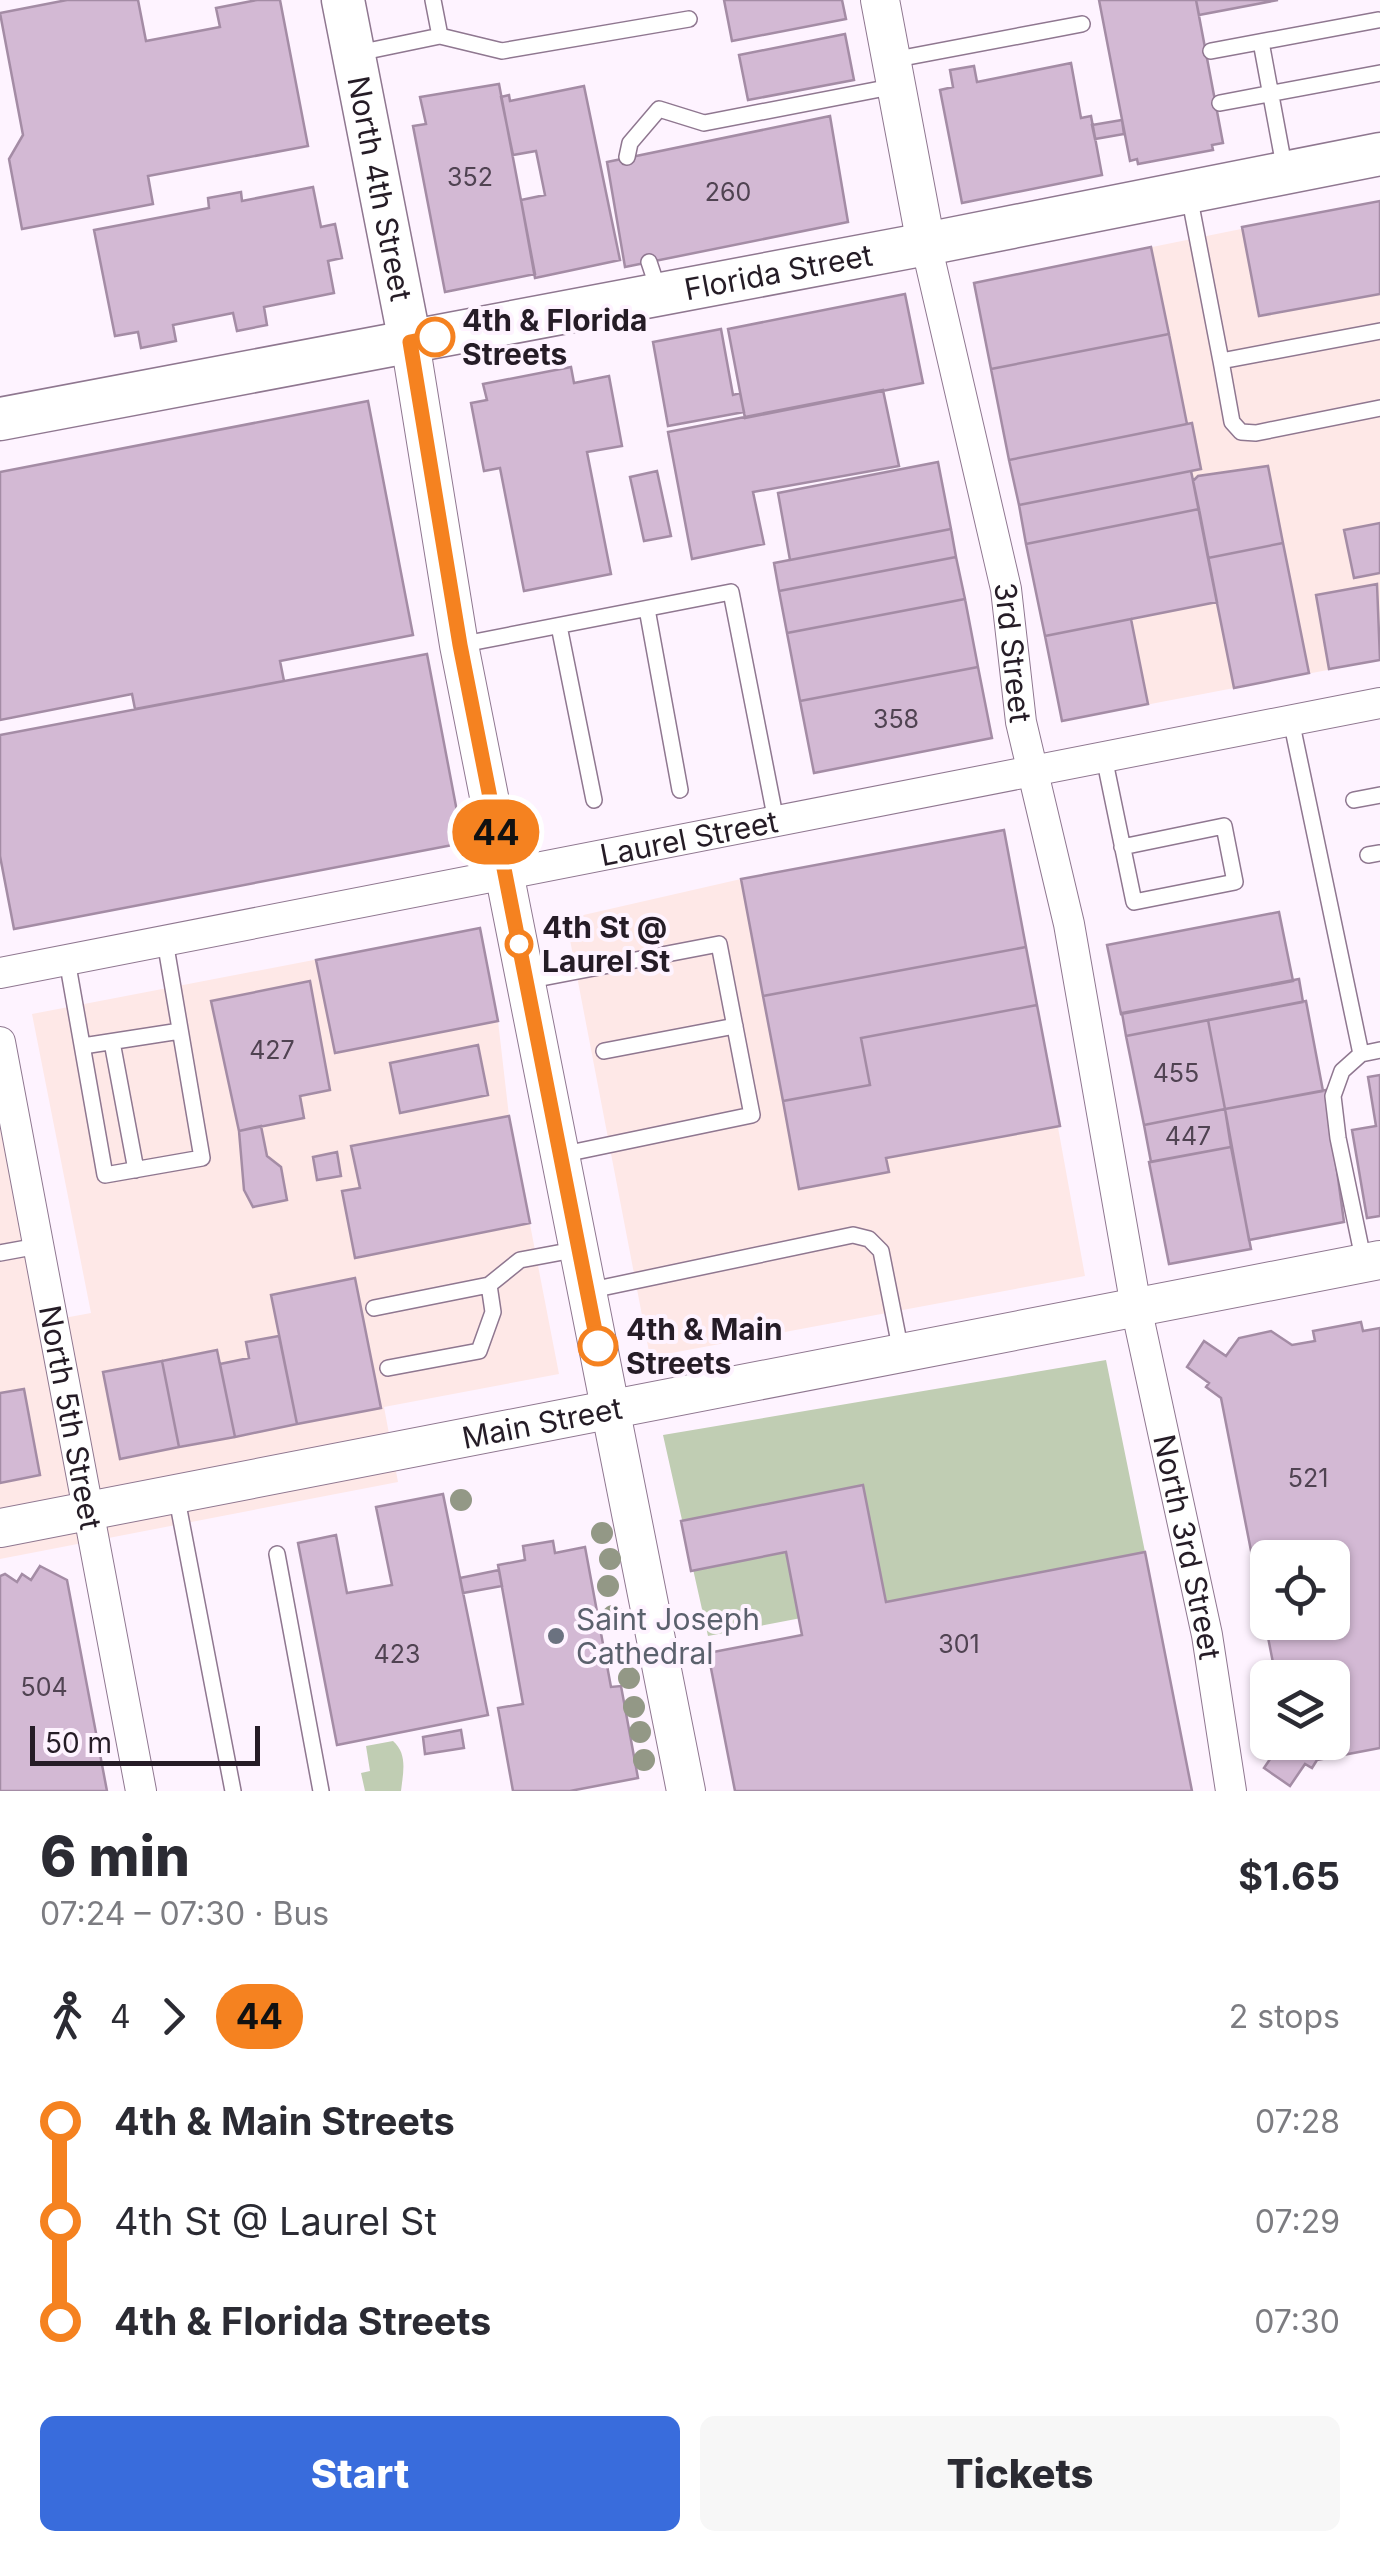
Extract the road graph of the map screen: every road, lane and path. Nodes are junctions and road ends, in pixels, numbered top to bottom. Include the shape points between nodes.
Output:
1 (344, 0) edge
2 (433, 0) edge
3 (880, 0) edge
4 (688, 19) dead end
5 (1378, 20) edge
6 (1082, 24) dead end
7 (440, 36) junction
8 (1261, 42) junction
9 (1210, 52) dead end
10 (354, 54) junction
11 (1380, 72) edge
12 (894, 73) junction
13 (1270, 93) junction
14 (1220, 103) dead end
15 (1380, 154) edge
16 (627, 158) dead end
17 (1285, 172) junction
18 (1188, 191) junction
19 (926, 244) junction
20 (1380, 331) edge
21 (410, 342) junction
22 (1221, 361) junction
23 (1380, 408) edge
24 (0, 419) edge
25 (647, 609) junction
26 (559, 626) junction
27 (460, 645) junction
28 (1380, 703) edge
29 (1291, 720) junction
30 (1104, 757) junction
31 (1032, 771) junction
32 (680, 790) dead end
33 (1380, 796) edge
34 (594, 800) dead end
35 (1354, 800) dead end
36 (776, 820) junction
37 (1122, 846) junction
38 (504, 876) junction
39 (164, 941) junction
40 (67, 960) junction
41 (0, 973) edge
42 (526, 982) junction
43 (735, 1026) junction
44 (180, 1030) junction
45 (0, 1042) edge
46 (112, 1042) junction
47 (84, 1046) junction
48 (1380, 1050) edge
49 (604, 1051) dead end
50 (1361, 1054) junction
51 (560, 1155) junction
52 (11, 1162) edge
53 (136, 1170) junction
54 (38, 1246) junction
55 (579, 1249) junction
56 (0, 1254) edge
57 (1372, 1261) edge
58 (488, 1286) junction
59 (587, 1291) junction
60 (1136, 1307) junction
61 (374, 1308) dead end
62 (902, 1352) junction
63 (388, 1368) dead end
64 (610, 1408) junction
65 (176, 1494) junction
66 (88, 1512) junction
67 (0, 1528) edge
68 (277, 1554) dead end
69 (141, 1791) edge
70 (233, 1791) edge
71 (322, 1791) edge
72 (686, 1791) edge
73 (1232, 1791) edge

1 - 10 main road, North 4th Street
2 - 7 lane
3 - 12 street, 3rd Street
4 - 7 lane via 502,51
5 - 8 lane
6 - 12 lane
7 - 10 lane
8 - 9 lane
8 - 13 lane
10 - 21 main road, North 4th Street
11 - 13 lane
12 - 16 lane via 704,124 659,109 630,143
12 - 19 street, 3rd Street
13 - 14 lane
13 - 17 lane
15 - 17 main road, Florida Street
17 - 18 main road, Florida Street
18 - 19 main road, Florida Street
18 - 22 lane
19 - 21 main road, Florida Street via 655,278
19 - 31 street, 3rd Street via 1006,589
20 - 22 lane
21 - 24 main road, Florida Street
21 - 27 street, North 4th Street
22 - 23 lane via 1232,422 1241,432
25 - 26 lane
25 - 32 lane
25 - 36 lane via 731,592
26 - 27 lane
26 - 34 lane
27 - 38 street, North 4th Street
28 - 29 street, Laurel Street
29 - 30 street, Laurel Street
29 - 50 lane
30 - 31 street, Laurel Street
30 - 37 lane
31 - 36 street, Laurel Street
31 - 60 street, 3rd Street via 1070,924
33 - 35 lane
36 - 38 street, Laurel Street
37 - 37 lane via 1134,902 1235,882 1224,826
38 - 39 street, Laurel Street
38 - 42 street, North 4th Street
39 - 40 street, Laurel Street
39 - 44 lane
40 - 41 street, Laurel Street
40 - 47 lane
42 - 43 lane via 719,944
42 - 51 street, North 4th Street
43 - 49 lane
43 - 51 lane via 752,1114
44 - 46 lane
44 - 53 lane via 202,1158
45 - 52 street, North 5th Street
46 - 47 lane
46 - 53 lane
47 - 53 lane via 104,1175
48 - 50 lane
50 - 57 lane via 1342,1072 1333,1096
51 - 55 street, North 4th Street
52 - 54 street, North 5th Street
54 - 56 lane
54 - 66 street, North 5th Street
55 - 58 lane via 520,1260
55 - 59 street, North 4th Street
57 - 60 street, Main Street
58 - 61 lane
58 - 63 lane via 493,1312 479,1351
59 - 62 lane via 869,1238 882,1251
59 - 64 street, North 4th Street
60 - 62 street, Main Street
60 - 73 street, North 3rd Street via 1207,1634
62 - 64 street, Main Street
64 - 65 street, Main Street
64 - 72 street, North 4th Street
65 - 66 street, Main Street
65 - 70 lane
66 - 67 street, Main Street
66 - 69 street, North 5th Street
68 - 71 lane

